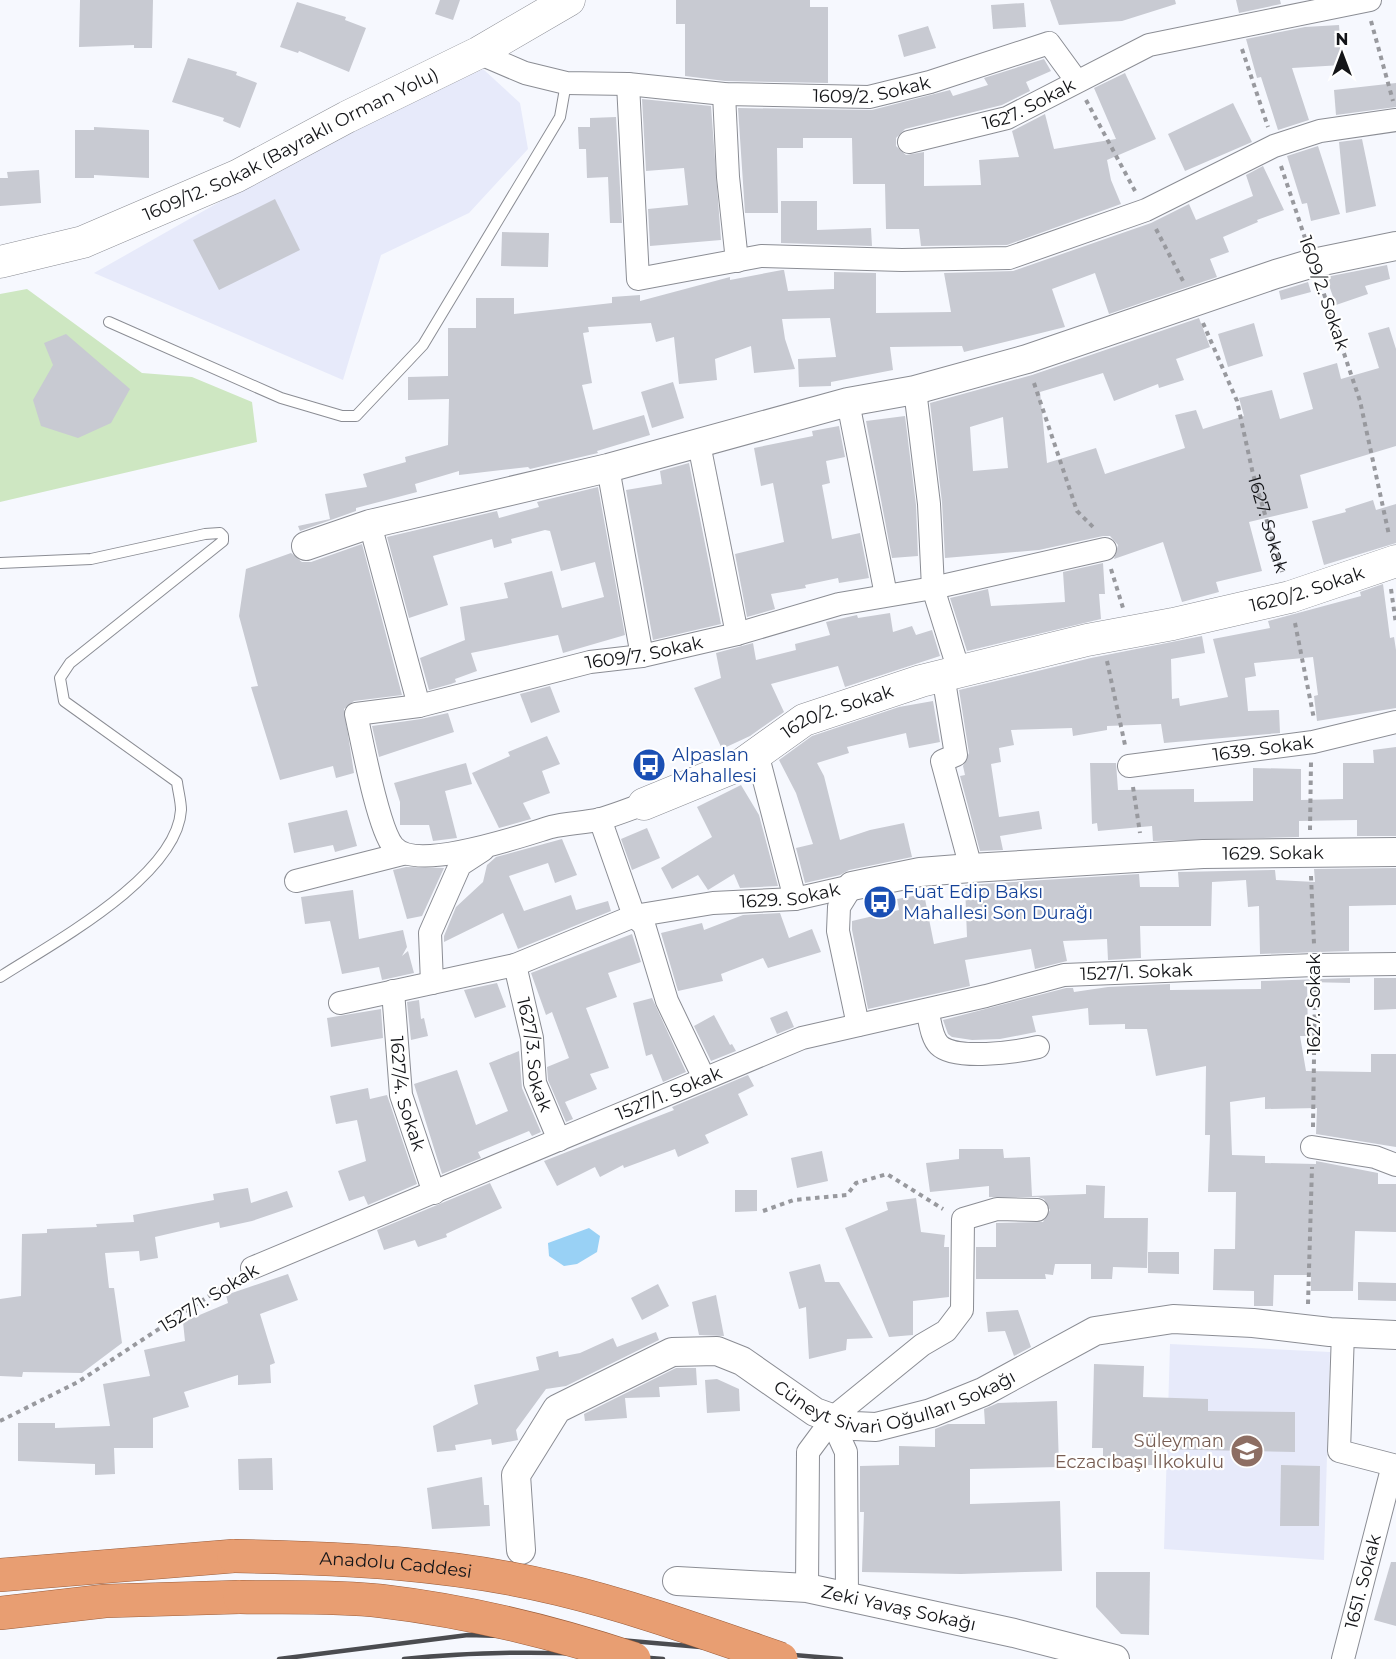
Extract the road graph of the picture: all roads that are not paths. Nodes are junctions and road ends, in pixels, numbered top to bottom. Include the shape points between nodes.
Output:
1 (569, 0) edge
2 (1368, 2) edge
3 (478, 53) junction
4 (1076, 81) junction
5 (566, 84) junction
6 (628, 84) junction
7 (724, 94) junction
8 (1396, 120) edge
9 (909, 142) dead end
10 (1396, 246) edge
11 (737, 261) junction
12 (0, 262) edge
13 (109, 322) dead end
14 (915, 390) junction
15 (848, 402) junction
16 (699, 444) junction
17 (608, 468) junction
18 (370, 524) junction
19 (306, 546) dead end
20 (1105, 549) road end
21 (1395, 561) edge
22 (0, 563) edge
23 (933, 588) junction
24 (886, 596) junction
25 (737, 634) junction
26 (642, 656) junction
27 (951, 673) junction
28 (418, 706) junction
29 (1396, 722) edge
30 (758, 753) junction
31 (1129, 766) dead end
32 (644, 804) joint
33 (600, 819) junction
34 (487, 848) junction
35 (1396, 852) edge
36 (402, 854) junction
37 (971, 868) junction
38 (296, 881) dead end
39 (852, 886) junction
40 (795, 899) junction
41 (634, 916) junction
42 (515, 964) junction
43 (1396, 964) edge
44 (0, 977) edge
45 (432, 983) junction
46 (393, 991) junction
47 (340, 1002) dead end
48 (927, 1010) junction
49 (858, 1025) junction
50 (1038, 1047) dead end
51 (704, 1078) junction
52 (559, 1140) junction
53 (1312, 1147) road end
54 (1396, 1165) edge
55 (434, 1193) junction
56 (1037, 1210) dead end
57 (252, 1268) road end
58 (1343, 1332) junction
59 (1396, 1335) edge
60 (831, 1420) junction
61 (1395, 1465) edge
62 (521, 1550) dead end
63 (0, 1575) edge
64 (677, 1581) dead end
65 (807, 1588) junction
66 (847, 1595) junction
67 (0, 1613) edge
68 (634, 1659) edge
69 (781, 1659) edge
70 (1116, 1659) edge
71 (1343, 1659) edge

1 - 3 main road, 1609/12. Sokak (Bayraklı Orman Yolu)
2 - 4 street via 1149,45
3 - 5 street, 1609/2. Sokak via 525,73
3 - 12 main road, 1609/12. Sokak (Bayraklı Orman Yolu) via 237,176 83,242
4 - 7 street, 1609/2. Sokak via 1049,43 930,82 869,97
4 - 9 street, 1627. Sokak via 1007,118
5 - 6 street, 1609/2. Sokak
5 - 13 lane via 560,117 423,345 356,416 342,416 281,398
6 - 7 street, 1609/2. Sokak
6 - 11 street via 638,279
7 - 11 street
8 - 11 street via 1320,130 1274,146 1146,210 1009,258 761,256
10 - 14 street via 1313,263 1027,359
14 - 15 street
14 - 23 street via 929,504
15 - 16 street
15 - 24 street
16 - 17 street
16 - 25 street
17 - 18 street
17 - 26 street
18 - 19 street
18 - 28 street
20 - 23 street, 1609/7. Sokak
21 - 27 main road, 1620/2. Sokak via 1290,597
22 - 44 lane via 91,559 205,534 223,536 223,541 70,663 60,678 64,701 177,782 181,810 172,837 158,863 102,912
23 - 24 street, 1609/7. Sokak
23 - 27 street
24 - 25 street, 1609/7. Sokak via 839,604
25 - 26 street, 1609/7. Sokak
26 - 28 street, 1609/7. Sokak via 590,662
27 - 30 main road, 1620/2. Sokak via 804,720
27 - 37 street via 957,755 942,761
28 - 36 street, 1609/7. Sokak via 356,714 391,845
29 - 31 street, 1639. Sokak via 1313,742
30 - 32 main road, 1620/2. Sokak via 744,763
30 - 40 street
32 - 33 street, 1620/2. Sokak
33 - 34 street, 1620/2. Sokak via 554,826
33 - 41 street
34 - 36 street, 1620/2. Sokak via 418,856
34 - 45 street via 460,865 430,933
35 - 37 street, 1629. Sokak via 1203,854
36 - 38 street, 1620/2. Sokak
37 - 39 street, 1629. Sokak via 920,872
39 - 40 street, 1629. Sokak
39 - 49 street via 839,907 838,931
40 - 41 street, 1629. Sokak via 713,903
41 - 42 street, 1629. Sokak
41 - 51 street via 644,925 667,1001
42 - 45 street, 1629. Sokak
42 - 52 street, 1627/3. Sokak via 532,1038 535,1083
43 - 48 street, 1527/1. Sokak via 1064,975
45 - 46 street, 1629. Sokak
46 - 47 street, 1629. Sokak
46 - 55 street, 1627/4. Sokak via 401,1095
48 - 49 street, 1527/1. Sokak
48 - 50 street via 940,1046 951,1051 974,1054
49 - 51 street, 1527/1. Sokak via 802,1038
51 - 52 street, 1527/1. Sokak
52 - 55 street, 1527/1. Sokak
53 - 54 street via 1375,1157
55 - 57 street, 1527/1. Sokak
56 - 60 street via 997,1209 963,1219 962,1310 946,1330
58 - 59 street, Cüneyt Sivari Oğulları Sokağı
58 - 60 street, Cüneyt Sivari Oğulları Sokağı via 1173,1319 1095,1330 983,1392 931,1413 876,1427
58 - 61 street, 1651. Sokak via 1339,1450
60 - 62 street, Cüneyt Sivari Oğulları Sokağı via 742,1361 717,1351 672,1352 557,1409 516,1475
60 - 65 street via 808,1452
60 - 66 street via 846,1452
61 - 71 street, 1651. Sokak
63 - 69 highway, Anadolu Caddesi, bridge via 234,1556 330,1558 433,1567 558,1589
64 - 65 street, Zeki Yavaş Sokağı
65 - 66 street, Zeki Yavaş Sokağı
66 - 70 street, Zeki Yavaş Sokağı
67 - 68 highway, Anadolu Caddesi, bridge via 105,1601 240,1597 381,1601 443,1611

